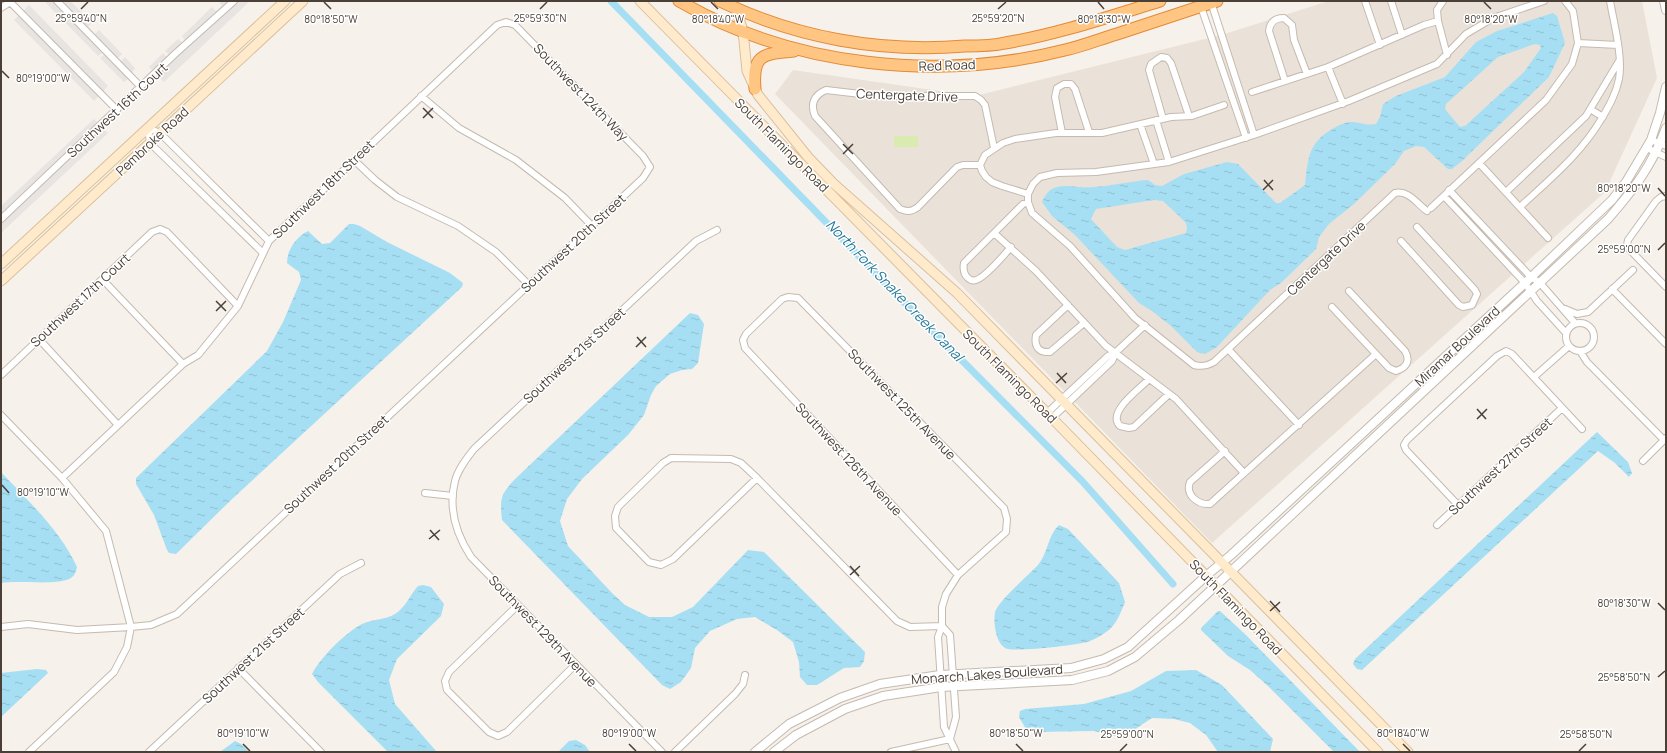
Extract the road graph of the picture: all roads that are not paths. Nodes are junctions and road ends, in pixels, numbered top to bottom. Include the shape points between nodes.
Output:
1 (57, 1) edge
2 (234, 1) edge
3 (304, 1) edge
4 (640, 1) edge
5 (679, 1) edge
6 (720, 1) edge
7 (1160, 1) edge
8 (1365, 1) edge
9 (1390, 1) edge
10 (1443, 1) edge
11 (1544, 1) edge
12 (1565, 1) edge
13 (1610, 1) edge
14 (1664, 1) edge
15 (11, 2) edge
16 (283, 3) edge
17 (1208, 3) edge
18 (1, 8) edge
19 (736, 9) junction
20 (1666, 10) edge
21 (289, 14) junction
22 (1438, 21) junction
23 (506, 22) joint
24 (743, 31) junction
25 (1402, 35) junction
26 (1578, 43) junction
27 (1380, 44) junction
28 (1618, 46) junction
29 (804, 50) junction
30 (1447, 55) junction
31 (1619, 61) junction
32 (1328, 68) junction
33 (1307, 74) junction
34 (1285, 81) junction
35 (141, 87) junction
36 (1666, 87) edge
37 (755, 89) junction
38 (1252, 92) dead end
39 (421, 96) junction
40 (1343, 104) junction
41 (1224, 105) dead end
42 (1590, 109) junction
43 (117, 110) junction
44 (1189, 116) junction
45 (1603, 117) junction
46 (1163, 119) junction
47 (1156, 120) junction
48 (1140, 124) junction
49 (148, 128) junction
50 (1666, 128) edge
51 (1089, 132) junction
52 (160, 133) junction
53 (1062, 133) junction
54 (1254, 135) junction
55 (1246, 138) junction
56 (1651, 140) junction
57 (150, 143) junction
58 (1663, 145) edge
59 (994, 148) junction
60 (1647, 148) junction
61 (1656, 153) junction
62 (1666, 157) edge
63 (354, 160) junction
64 (1169, 162) junction
65 (1479, 163) junction
66 (1154, 164) junction
67 (980, 165) junction
68 (650, 167) joint
69 (1449, 190) junction
70 (1506, 192) junction
71 (1028, 194) junction
72 (1444, 196) junction
73 (1663, 196) edge
74 (1028, 202) junction
75 (1520, 207) junction
76 (1, 219) edge
77 (1478, 222) junction
78 (592, 226) junction
79 (1416, 227) dead end
80 (1472, 227) junction
81 (717, 230) dead end
82 (994, 233) junction
83 (1548, 238) dead end
84 (269, 241) junction
85 (1401, 241) dead end
86 (1011, 247) junction
87 (263, 253) junction
88 (1, 264) edge
89 (1633, 270) dead end
90 (103, 280) junction
91 (1528, 280) junction
92 (1, 282) edge
93 (1540, 283) junction
94 (528, 284) junction
95 (1666, 287) edge
96 (1612, 289) junction
97 (1349, 291) dead end
98 (1531, 292) junction
99 (788, 297) joint
100 (1068, 305) junction
101 (238, 306) junction
102 (1560, 306) junction
103 (1332, 307) dead end
104 (1588, 312) junction
105 (1084, 323) junction
106 (1575, 323) junction
107 (1585, 323) junction
108 (1145, 325) junction
109 (1566, 333) junction
110 (39, 340) junction
111 (1666, 344) edge
112 (1569, 346) junction
113 (1228, 349) junction
114 (1580, 351) junction
115 (1116, 352) junction
116 (1376, 354) junction
117 (183, 364) junction
118 (1, 375) edge
119 (1534, 377) junction
120 (1149, 378) junction
121 (1169, 394) junction
122 (1065, 401) junction
123 (1562, 408) junction
124 (1, 415) edge
125 (1050, 415) junction
126 (118, 425) junction
127 (1299, 425) junction
128 (1582, 429) dead end
129 (1665, 439) edge
130 (1224, 451) junction
131 (1643, 461) dead end
132 (1244, 473) junction
133 (62, 478) junction
134 (757, 478) junction
135 (425, 493) dead end
136 (453, 496) junction
137 (1458, 505) junction
138 (1437, 525) dead end
139 (361, 563) dead end
140 (1222, 563) junction
141 (1230, 572) junction
142 (958, 575) junction
143 (1206, 576) junction
144 (1216, 586) junction
145 (518, 605) junction
146 (942, 626) junction
147 (1, 627) edge
148 (131, 628) junction
149 (576, 664) junction
150 (238, 668) junction
151 (953, 674) junction
152 (745, 675) dead end
153 (940, 675) junction
154 (953, 686) junction
155 (941, 687) junction
156 (950, 739) junction
157 (29, 752) edge
158 (149, 752) edge
159 (321, 752) edge
160 (662, 752) edge
161 (675, 752) edge
162 (755, 752) edge
163 (774, 752) edge
164 (891, 752) edge
165 (956, 752) edge
166 (1378, 752) edge
167 (1408, 752) edge

1 - 35 street
2 - 35 street, Southwest 16th Court
3 - 21 main road, Pembroke Road
4 - 125 main road, South Flamingo Road
5 - 24 highway, Red Road
6 - 19 highway, Red Road
7 - 19 highway, Red Road via 1061,31 1010,42 930,49 863,44 818,36
8 - 27 street
9 - 25 street
10 - 22 street via 1437,10
11 - 30 street via 1493,18 1466,34
12 - 26 street, Centergate Drive via 1572,11
13 - 28 street
14 - 20 street
15 - 18 street
15 - 43 street
16 - 21 street
16 - 49 main road, Pembroke Road
17 - 29 highway, Red Road via 1065,50 1004,62 933,67 900,66 862,62
17 - 54 street
17 - 55 street
19 - 24 main road, South Flamingo Road
21 - 52 main road, Pembroke Road
22 - 25 street
22 - 30 street
23 - 39 street, Southwest 18th Street via 497,26
23 - 68 street, Southwest 124th Way via 515,25 643,156
24 - 29 highway, Red Road
24 - 37 main road, South Flamingo Road via 747,71
25 - 27 street
26 - 28 street
26 - 65 street, Centergate Drive via 1572,64 1546,100
27 - 32 street
28 - 31 street
29 - 37 highway via 763,56 756,65
30 - 40 street via 1436,64
31 - 42 street
31 - 45 street via 1619,79 1612,102
32 - 33 street
32 - 40 street
33 - 34 street
33 - 34 street via 1294,40 1292,25 1284,18 1278,18 1272,22 1269,31
34 - 38 street
35 - 43 street, Southwest 16th Court
36 - 56 street, Miramar Boulevard
37 - 122 main road, South Flamingo Road via 785,130 833,183 957,293
39 - 63 street, Southwest 18th Street
39 - 78 street via 459,128 516,160 565,198
40 - 54 street
41 - 44 street
42 - 45 street
42 - 70 street via 1586,116
43 - 76 street, Southwest 16th Court
44 - 46 street
44 - 46 street via 1171,63 1167,58 1161,57 1151,64 1149,70
45 - 75 street via 1582,148
46 - 47 street
47 - 48 street
47 - 64 street
48 - 51 street via 1102,133
48 - 66 street
49 - 52 street
49 - 57 street
49 - 88 main road, Pembroke Road
50 - 58 street, Miramar Boulevard
51 - 53 street
51 - 53 street via 1075,89 1071,84 1064,84 1057,88 1055,97
52 - 57 main road, Pembroke Road
52 - 84 street
53 - 59 street via 1015,139
54 - 55 street
55 - 64 street
56 - 58 street
56 - 60 street, Miramar Boulevard
57 - 87 street
57 - 92 main road, Pembroke Road
58 - 61 street, Miramar Boulevard
59 - 67 street via 985,155
59 - 67 street, Centergate Drive via 985,105 975,96 878,96 826,90 818,94 813,101 812,110 815,116 900,209 907,212 918,207 957,168 963,165
60 - 61 street
60 - 91 street, Miramar Boulevard via 1612,200
61 - 62 street
61 - 93 street, Miramar Boulevard via 1633,190 1608,219
63 - 84 street, Southwest 18th Street
63 - 94 street via 397,197 458,226 496,252
64 - 66 street
65 - 69 street, Centergate Drive
65 - 70 street
66 - 71 street via 1096,172 1047,174 1033,184
67 - 71 street via 992,182
68 - 78 street, Southwest 20th Street via 643,178
69 - 72 street, Centergate Drive
69 - 77 street
70 - 75 street
71 - 74 street
72 - 80 street
72 - 113 street, Centergate Drive via 1429,210 1406,193 1395,193
73 - 95 street via 1628,240 1627,245
74 - 82 street
74 - 108 street, Centergate Drive via 1032,213 1070,246
75 - 83 street
77 - 80 street
77 - 91 street
78 - 94 street, Southwest 20th Street
79 - 85 street via 1475,290 1472,305 1459,305
80 - 91 street
81 - 136 street, Southwest 21st Street via 696,241 474,449 463,463 455,480
82 - 86 street
82 - 86 street via 964,263 964,274 968,278 972,281 983,276
84 - 87 street, Southwest 18th Street
86 - 100 street
87 - 101 street, Southwest 18th Street
89 - 96 street
90 - 101 street, Southwest 17th Court via 152,232 160,229 167,232
90 - 110 street, Southwest 17th Court
90 - 117 street
91 - 93 street
91 - 98 street
91 - 140 street, Miramar Boulevard
93 - 98 street, Miramar Boulevard
93 - 102 street
94 - 148 street, Southwest 20th Street via 177,614 151,625
96 - 104 street
96 - 111 street
97 - 116 street via 1405,351 1407,363 1405,368 1396,371 1389,368
98 - 109 street
98 - 141 street, Miramar Boulevard
99 - 142 street, Southwest 126th Avenue via 782,299 746,334 743,340 744,348
99 - 142 street, Southwest 125th Avenue via 798,298 1004,508 1007,519 1006,532
100 - 105 street
100 - 105 street via 1036,335 1036,347 1040,351 1050,352
101 - 117 street, Southwest 18th Street via 198,355
102 - 104 street via 1571,313
102 - 106 street
103 - 116 street
104 - 107 street
105 - 115 street via 1106,346
106 - 107 street
106 - 109 street
107 - 114 street via 1592,328 1595,337 1589,348
108 - 113 street, Centergate Drive via 1194,365 1208,366
108 - 115 street
109 - 112 street
110 - 118 street, Southwest 17th Court
110 - 126 street
112 - 114 street
112 - 119 street
113 - 127 street
114 - 129 street via 1587,362
115 - 120 street
115 - 122 street via 1108,356 1096,372
116 - 127 street
117 - 126 street, Southwest 18th Street
119 - 123 street
119 - 137 street via 1506,351 1497,356 1404,445
120 - 121 street
120 - 121 street via 1119,408 1116,420 1120,426 1134,427
121 - 130 street
122 - 125 street
122 - 140 main road, South Flamingo Road
123 - 128 street
123 - 137 street, Southwest 27th Street
124 - 133 street
125 - 143 main road, South Flamingo Road
126 - 133 street, Southwest 18th Street
127 - 132 street
129 - 131 street
130 - 132 street
130 - 132 street via 1190,482 1190,493 1197,501 1203,505 1210,504
133 - 148 street via 106,531
134 - 134 street via 673,559 661,565 649,562 616,528 615,516 618,507 671,458 731,459 741,463
134 - 146 street via 897,621 910,627
135 - 136 street
136 - 145 street, Southwest 129th Avenue via 453,513 462,543 471,558
137 - 138 street, Southwest 27th Street
139 - 150 street, Southwest 21st Street via 340,574
140 - 141 main road, South Flamingo Road
140 - 143 street, Miramar Boulevard
141 - 144 street, Miramar Boulevard
141 - 167 main road, South Flamingo Road
142 - 146 street via 946,594 942,607
143 - 144 main road, South Flamingo Road
143 - 151 street, Monarch Lakes Boulevard via 1128,647 1104,660 1071,668
144 - 154 street, Monarch Lakes Boulevard via 1161,637 1135,657 1108,671 1072,680
144 - 166 main road, South Flamingo Road
145 - 149 street, Southwest 129th Avenue
145 - 149 street via 449,672 445,681 447,690 489,732 498,736 507,732
146 - 151 street via 950,635
146 - 153 street via 938,637
147 - 148 street, Southwest 20th Street via 28,624 77,630
148 - 157 street via 127,647 114,672
149 - 160 street, Southwest 129th Avenue
150 - 158 street, Southwest 21st Street
150 - 159 street
151 - 153 street, Monarch Lakes Boulevard
151 - 154 street
152 - 161 street via 743,684 735,694
153 - 155 street
153 - 162 street, Monarch Lakes Boulevard via 880,684 840,698 789,724
154 - 155 street, Monarch Lakes Boulevard
154 - 156 street via 956,717
155 - 156 street via 944,727
155 - 163 street, Monarch Lakes Boulevard via 883,696 845,709 796,735
156 - 164 street
156 - 165 street

